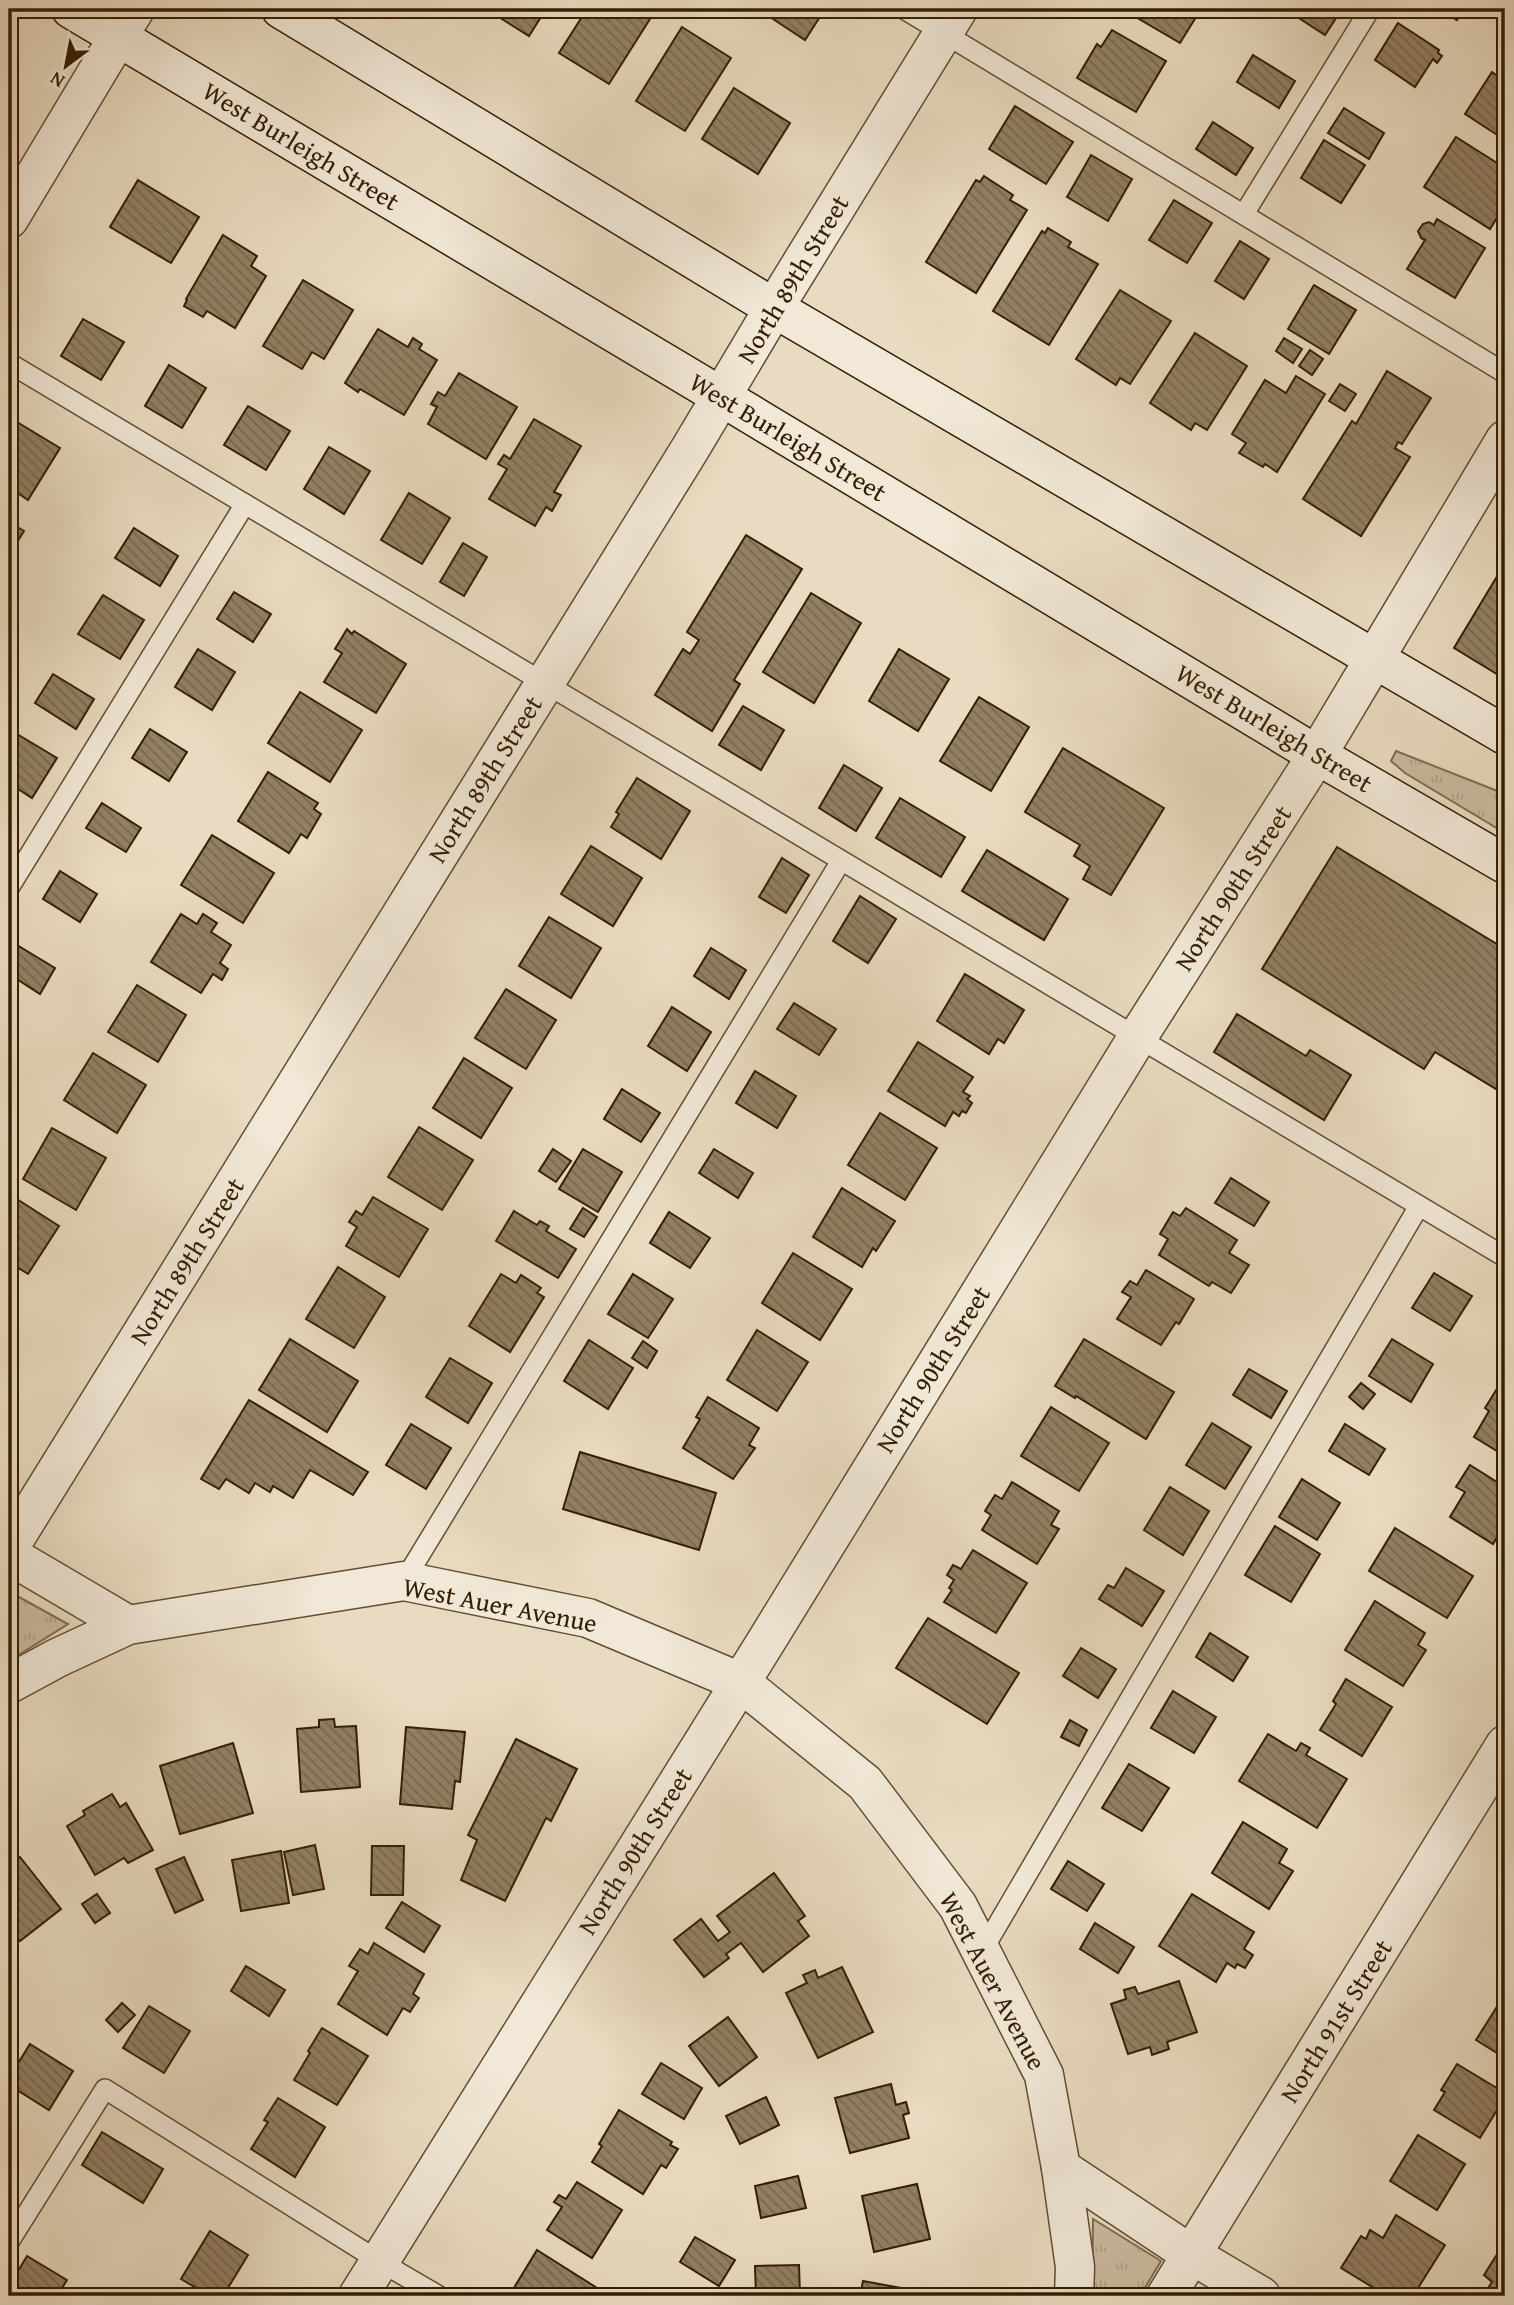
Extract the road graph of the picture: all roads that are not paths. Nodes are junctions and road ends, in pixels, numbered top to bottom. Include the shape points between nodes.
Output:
1 (71, 9) edge
2 (281, 9) edge
3 (904, 9) edge
4 (1370, 9) edge
5 (951, 20) edge
6 (126, 23) edge
7 (1244, 214) junction
8 (9, 219) edge
9 (774, 308) junction
10 (9, 363) edge
11 (1505, 373) edge
12 (722, 397) junction
13 (1505, 440) edge
14 (245, 504) junction
15 (1376, 660) junction
16 (544, 684) junction
17 (1505, 735) edge
18 (1317, 755) junction
19 (841, 861) junction
20 (1505, 864) edge
21 (9, 888) edge
22 (1136, 1038) junction
23 (1419, 1206) junction
24 (1505, 1257) edge
25 (9, 1548) edge
26 (9, 1555) edge
27 (404, 1581) junction
28 (128, 1625) junction
29 (740, 1682) junction
30 (9, 1684) edge
31 (1505, 1745) edge
32 (982, 1953) junction
33 (1061, 2168) junction
34 (9, 2242) edge
35 (1192, 2255) junction
36 (379, 2261) junction
37 (358, 2296) edge
38 (439, 2296) edge
39 (1073, 2296) edge
40 (1166, 2296) edge
41 (1261, 2296) edge

1 - 6 street, West Burleigh Street
2 - 9 street
3 - 5 lane
4 - 7 lane
5 - 7 lane
5 - 9 street, North 89th Street
6 - 8 street
6 - 12 street, West Burleigh Street
7 - 11 lane
9 - 12 street, North 89th Street
9 - 15 street
10 - 14 lane
12 - 16 street, North 89th Street
12 - 18 street, West Burleigh Street
13 - 15 street, North 90th Street
14 - 16 lane
14 - 21 lane
15 - 17 street
15 - 18 street, North 90th Street
16 - 19 lane
16 - 25 street, North 89th Street
18 - 20 street, West Burleigh Street
18 - 22 street, North 90th Street
19 - 22 lane
19 - 27 lane
22 - 23 lane
22 - 29 street, North 90th Street
23 - 24 lane
23 - 32 lane
26 - 28 street
27 - 28 street, West Auer Avenue
27 - 29 street, West Auer Avenue via 588,1618
28 - 30 street, West Auer Avenue
29 - 32 street, West Auer Avenue via 865,1783 958,1906
29 - 36 street, North 90th Street
31 - 35 street, North 91st Street
32 - 33 street, West Auer Avenue via 1044,2075
33 - 35 street
33 - 39 street, West Auer Avenue via 1075,2267
34 - 36 lane via 105,2089
35 - 40 street, North 91st Street
35 - 41 street
36 - 37 street, North 90th Street
36 - 38 lane

